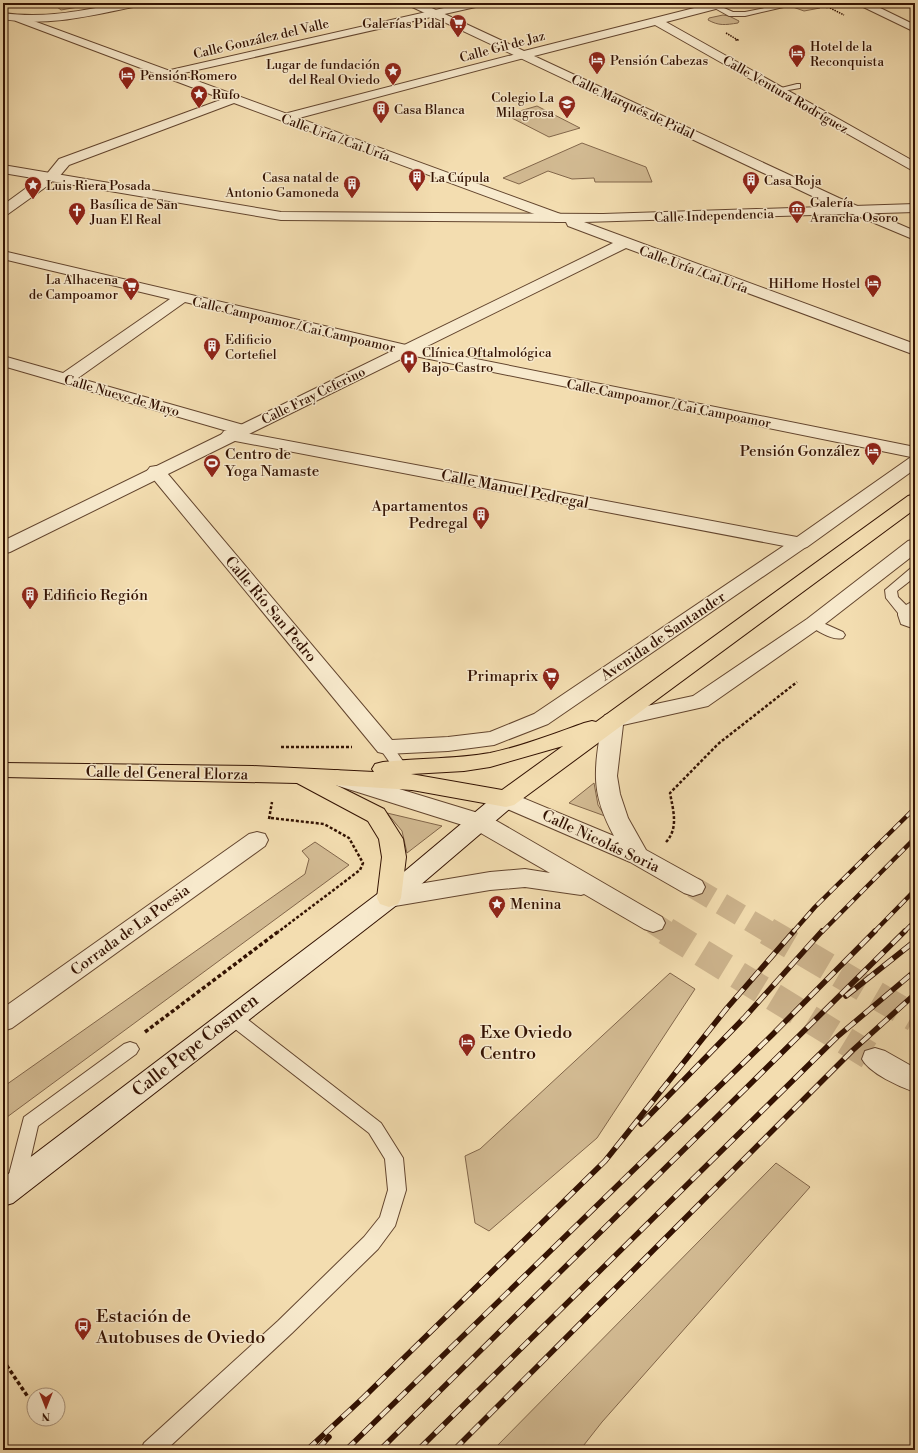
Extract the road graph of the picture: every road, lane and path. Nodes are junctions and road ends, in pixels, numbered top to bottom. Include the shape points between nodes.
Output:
1 (138, 3) edge
2 (412, 3) edge
3 (480, 3) edge
4 (728, 3) edge
5 (783, 3) edge
6 (817, 3) edge
7 (861, 3) edge
8 (712, 4) edge
9 (828, 8) dead end
10 (434, 13) junction
11 (3, 16) edge
12 (68, 16) junction
13 (20, 18) junction
14 (656, 21) junction
15 (915, 29) edge
16 (63, 36) junction
17 (524, 55) junction
18 (166, 74) junction
19 (797, 86) dead end
20 (777, 90) junction
21 (234, 99) junction
22 (284, 118) junction
23 (915, 168) edge
24 (3, 169) edge
25 (49, 178) joint
26 (915, 208) edge
27 (854, 210) junction
28 (3, 211) edge
29 (603, 218) junction
30 (561, 219) junction
31 (915, 236) edge
32 (616, 240) junction
33 (3, 255) edge
34 (182, 297) junction
35 (406, 350) junction
36 (915, 350) edge
37 (3, 361) edge
38 (65, 378) junction
39 (236, 432) junction
40 (915, 452) edge
41 (915, 461) edge
42 (156, 471) junction
43 (915, 500) edge
44 (800, 544) junction
45 (915, 544) edge
46 (3, 548) edge
47 (915, 571) edge
48 (910, 608) edge
49 (814, 623) junction
50 (915, 625) edge
51 (838, 635) dead end
52 (797, 682) dead end
53 (613, 720) junction
54 (281, 747) dead end
55 (386, 747) junction
56 (400, 767) junction
57 (3, 770) edge
58 (287, 775) junction
59 (332, 777) junction
60 (506, 799) junction
61 (270, 818) dead end
62 (480, 822) junction
63 (257, 840) dead end
64 (664, 844) dead end
65 (638, 856) junction
66 (693, 887) tunnel mouth
67 (595, 888) junction
68 (389, 898) junction
69 (653, 924) tunnel mouth
70 (232, 1017) junction
71 (3, 1021) edge
72 (142, 1034) dead end
73 (130, 1049) dead end
74 (875, 1059) tunnel mouth
75 (912, 1081) edge
76 (10, 1188) edge
77 (3, 1360) edge
78 (26, 1394) edge
79 (151, 1450) edge

1 - 12 street
2 - 10 street, Calle Marqués de Pidal
3 - 10 street, Calle González del Valle
4 - 8 street, Calle Gil de Jaz
5 - 8 lane via 784,6 745,14 732,14
6 - 9 path
7 - 15 street
8 - 14 street, Calle Gil de Jaz
10 - 17 street, Calle Marqués de Pidal
10 - 18 street, Calle González del Valle via 309,44
11 - 13 street, Calle Uría / Cai Uría
12 - 13 street
12 - 16 street via 56,22 54,28
13 - 16 street, Calle Uría / Cai Uría
14 - 17 street, Calle Gil de Jaz
14 - 20 street, Calle Ventura Rodríguez
16 - 18 street, Calle Uría / Cai Uría
17 - 22 street, Calle Gil de Jaz
17 - 27 street, Calle Marqués de Pidal
18 - 21 street, Calle Uría / Cai Uría
19 - 20 lane
20 - 23 street, Calle Ventura Rodríguez
21 - 22 street, Calle Uría / Cai Uría
21 - 25 street via 64,162
22 - 30 street, Calle Uría / Cai Uría
24 - 30 street, Calle Independencia via 281,216
25 - 28 street
26 - 27 street, Calle Independencia
27 - 29 street, Calle Independencia
27 - 31 street, Calle Marqués de Pidal
29 - 30 street, Calle Independencia
29 - 32 street via 600,225
30 - 32 street, Calle Uría / Cai Uría
32 - 35 street, Calle Fray Ceferino
32 - 36 street, Calle Uría / Cai Uría
33 - 34 street, Calle Campoamor / Cai Campoamor
34 - 35 street, Calle Campoamor / Cai Campoamor
34 - 38 street
35 - 39 street, Calle Fray Ceferino
35 - 40 street, Calle Campoamor / Cai Campoamor
37 - 38 street, Calle Nueve de Mayo
38 - 39 street, Calle Nueve de Mayo
39 - 42 street, Calle Fray Ceferino
39 - 44 street, Calle Manuel Pedregal
41 - 44 street, Avenida de Santander
42 - 46 street, Calle Fray Ceferino
42 - 55 street, Calle Río San Pedro
43 - 53 highway
44 - 55 street, Avenida de Santander via 541,720 494,738 448,744
45 - 49 street
47 - 48 lane via 891,590 892,598
48 - 50 lane via 904,618
49 - 51 lane
49 - 53 street via 700,701
52 - 64 path via 718,744 670,793 674,828 671,838
53 - 56 highway via 541,746 489,760
53 - 60 highway
53 - 65 street via 606,772 608,794 619,823
54 - 55 path
55 - 56 lane
56 - 58 highway
57 - 58 highway, Calle del General Elorza
58 - 59 highway, Calle del General Elorza
58 - 68 highway via 376,815 391,839 394,857
59 - 60 highway, Calle del General Elorza via 412,782
59 - 62 street, Calle del General Elorza
60 - 62 street, Calle Pepe Cosmen
60 - 65 street, Calle Nicolás Soria
61 - 72 path via 324,824 349,838 362,864 360,870
62 - 67 street
62 - 68 street, Calle Pepe Cosmen
63 - 71 street, Corrada de La Poesia
65 - 66 street, Calle Nicolás Soria
67 - 68 street, Calle Pepe Cosmen via 525,878 490,881
67 - 69 street
68 - 70 street, Calle Pepe Cosmen
70 - 76 street, Calle Pepe Cosmen
70 - 79 lane via 375,1128 394,1158 397,1190 388,1220 371,1243 285,1327
73 - 76 lane via 30,1122
74 - 75 street
77 - 78 path

